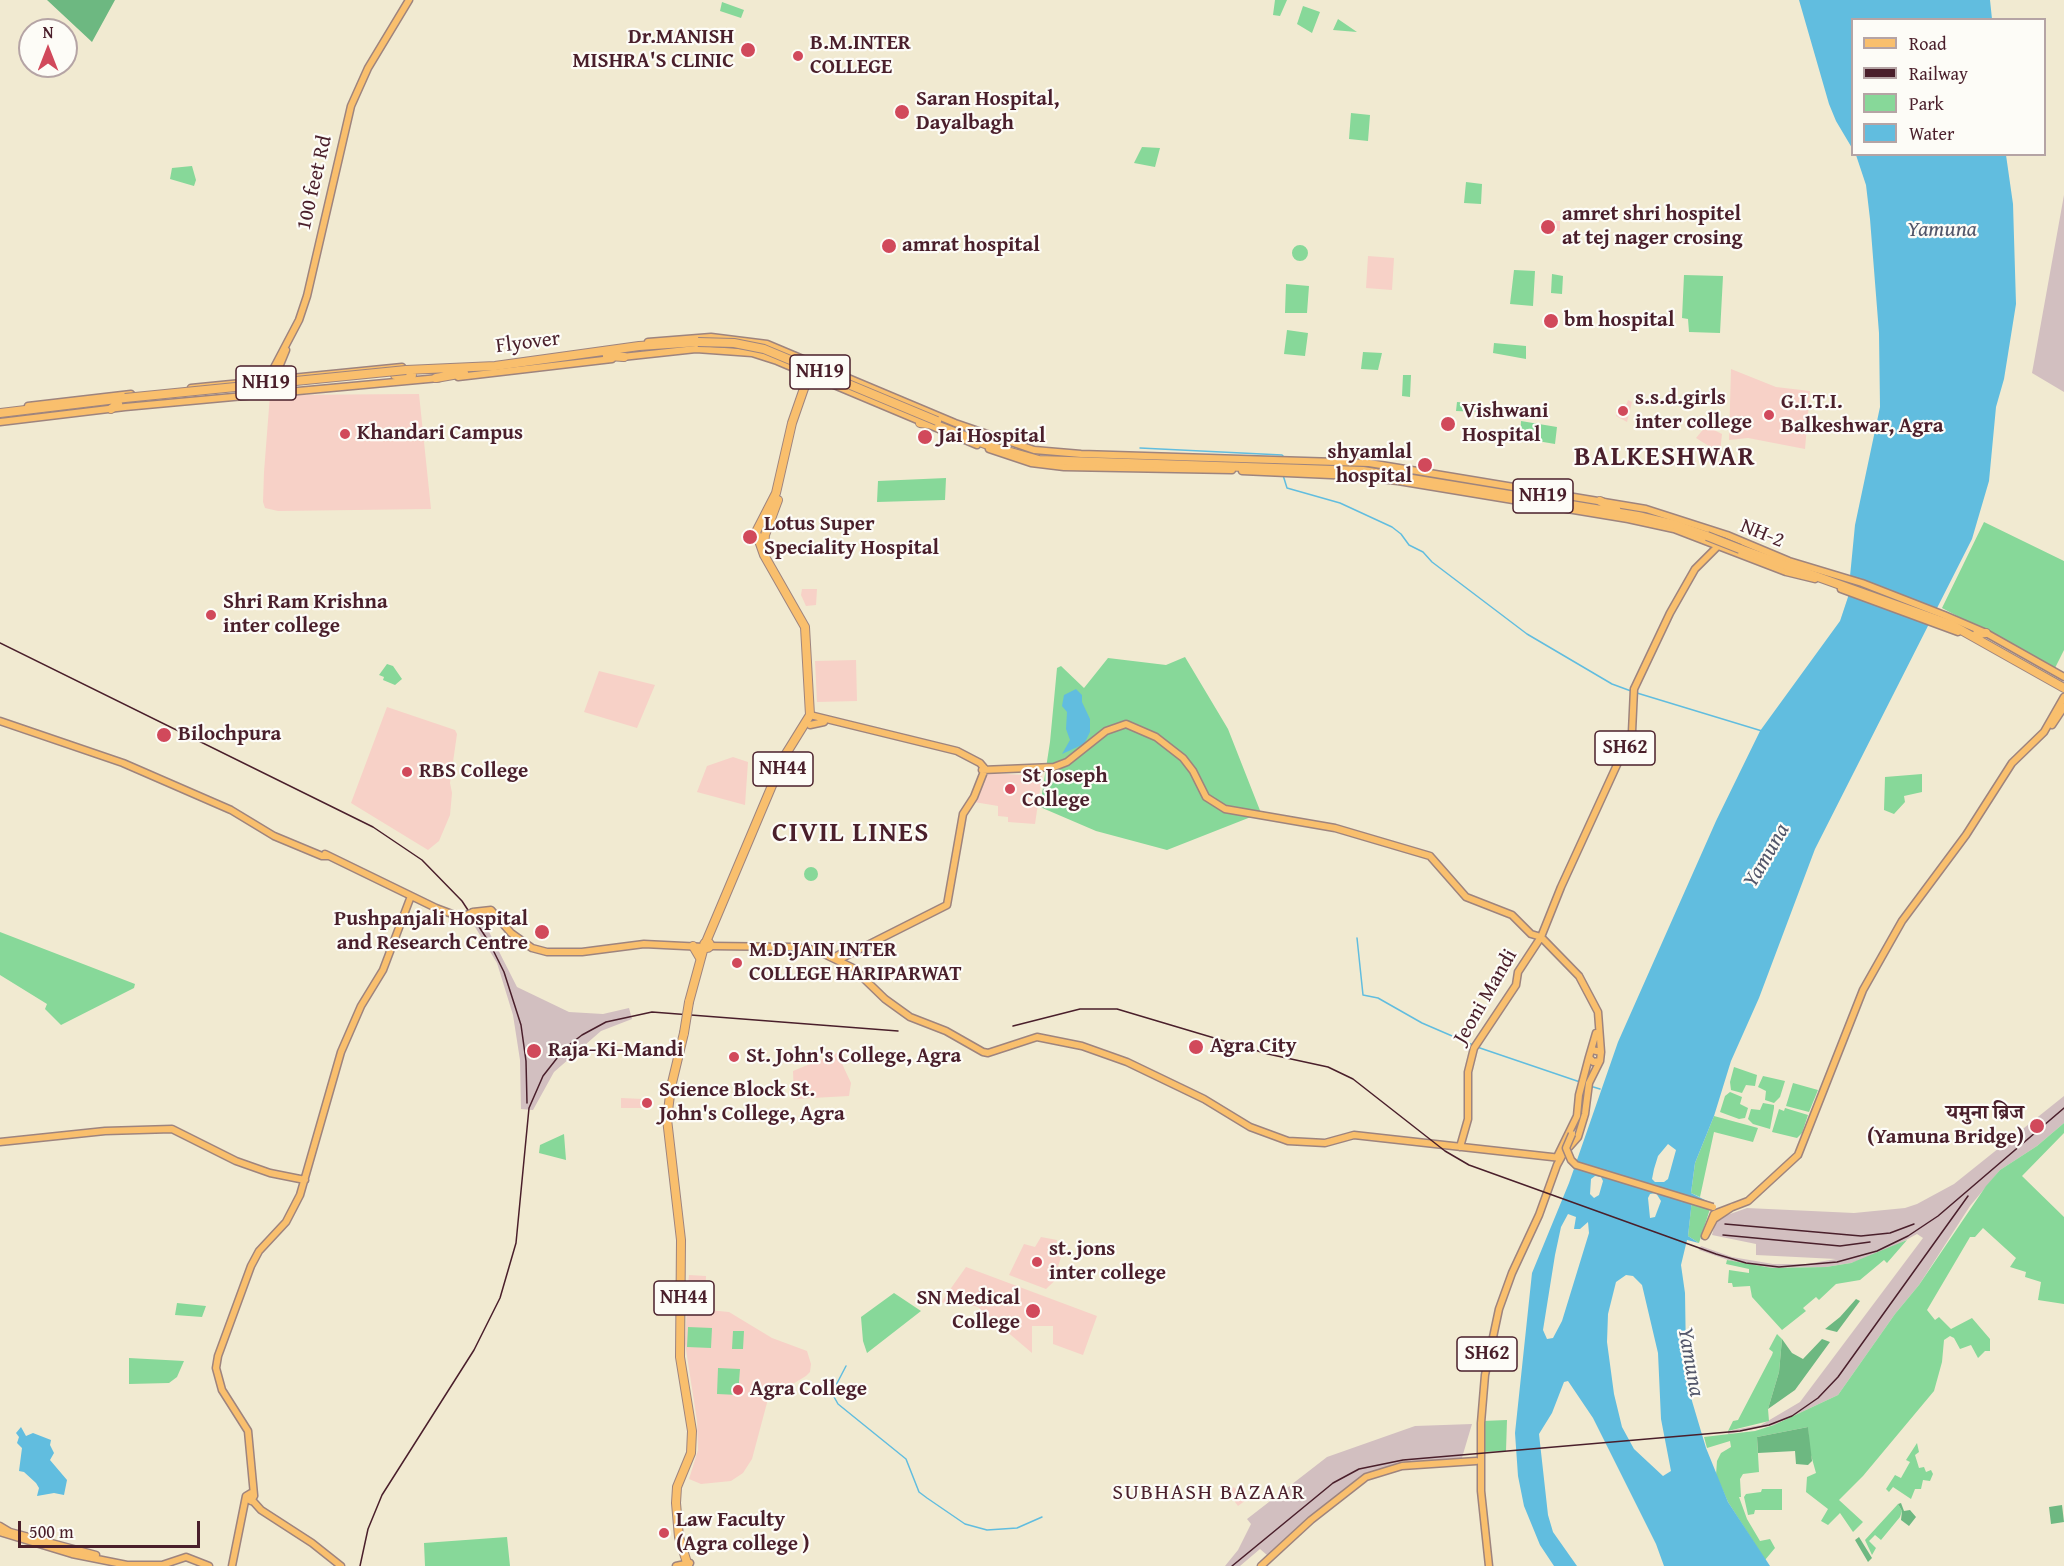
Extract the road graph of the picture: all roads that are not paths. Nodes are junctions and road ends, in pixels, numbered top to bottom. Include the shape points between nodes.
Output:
1 (410, 0) edge
2 (699, 346) junction
3 (612, 355) junction
4 (624, 357) junction
5 (805, 359) junction
6 (434, 368) junction
7 (828, 369) junction
8 (799, 370) junction
9 (456, 374) junction
10 (816, 377) junction
11 (270, 378) junction
12 (436, 378) junction
13 (266, 394) junction
14 (65, 402) junction
15 (116, 405) junction
16 (0, 413) edge
17 (922, 422) junction
18 (0, 423) edge
19 (936, 423) junction
20 (1376, 471) junction
21 (1498, 492) junction
22 (1549, 492) junction
23 (1525, 493) junction
24 (1519, 501) junction
25 (1600, 501) junction
26 (1616, 509) junction
27 (1710, 535) junction
28 (1729, 536) junction
29 (1721, 546) junction
30 (1739, 547) junction
31 (1802, 570) junction
32 (1986, 633) junction
33 (1981, 639) junction
34 (2064, 677) edge
35 (2064, 683) edge
36 (2064, 689) edge
37 (2064, 697) edge
38 (2064, 707) edge
39 (812, 717) junction
40 (825, 720) junction
41 (0, 723) edge
42 (983, 770) junction
43 (413, 897) junction
44 (1541, 937) junction
45 (660, 943) junction
46 (707, 945) junction
47 (693, 946) junction
48 (839, 956) junction
49 (1563, 958) junction
50 (700, 960) junction
51 (691, 1003) junction
52 (1601, 1052) junction
53 (1591, 1054) junction
54 (1600, 1061) junction
55 (1591, 1068) junction
56 (1585, 1084) junction
57 (1804, 1141) junction
58 (0, 1142) edge
59 (1460, 1147) junction
60 (1559, 1158) junction
61 (305, 1180) junction
62 (1717, 1211) junction
63 (1711, 1222) dead end
64 (1476, 1461) junction
65 (251, 1497) junction
66 (0, 1526) edge
67 (0, 1532) edge
68 (113, 1561) junction
69 (689, 1564) edge
70 (340, 1565) edge
71 (208, 1566) edge
72 (232, 1566) edge
73 (676, 1566) edge
74 (1261, 1566) edge
75 (1487, 1566) edge

1 - 11 main road via 360,90 305,316
2 - 3 highway, Flyover / NH19
2 - 4 main road
2 - 6 highway, Flyover / NH19 via 639,346 495,366
2 - 8 main road via 752,353
2 - 17 highway, Flyover / NH19, bridge via 738,347 771,355
2 - 19 highway, Flyover / NH19, bridge via 734,343 764,349
3 - 4 highway
3 - 9 highway, NH19
4 - 12 main road
5 - 6 main road via 767,344 711,337
5 - 7 main road
5 - 8 main road
6 - 11 main road
6 - 15 highway, Flyover / NH19, bridge
7 - 10 main road
7 - 22 main road via 955,423 1035,450 1346,461
8 - 10 main road
9 - 12 highway
9 - 15 highway, Flyover / NH19, bridge via 395,375
10 - 17 main road
10 - 39 highway via 792,423 776,493 761,535 764,555 805,627
11 - 13 main road
11 - 14 main road
12 - 13 main road
13 - 15 main road
14 - 15 highway via 109,398
14 - 16 main road
15 - 16 highway, Flyover / NH19
15 - 18 main road
17 - 19 highway, Flyover / NH19
17 - 24 main road via 1039,465 1353,476
19 - 20 highway, Flyover / NH19 via 1040,457
20 - 21 highway, NH19
20 - 23 highway, NH19
21 - 24 highway
21 - 27 highway, NH19 via 1656,520
22 - 23 highway
22 - 25 main road
23 - 26 highway, NH19
24 - 27 main road
25 - 26 highway
25 - 27 main road via 1646,509
26 - 27 highway, NH19 via 1648,514
27 - 28 main road
27 - 29 main road
27 - 30 highway, NH-2 / NH19, bridge
28 - 29 main road, SH62
28 - 30 main road
29 - 30 main road
29 - 44 main road, SH62 via 1695,569 1636,685 1632,732
30 - 31 highway, NH-2 / NH19
31 - 32 main road via 1862,583
31 - 33 highway, NH19
31 - 33 main road via 1815,579
32 - 33 highway
32 - 34 main road
33 - 35 highway, NH19
33 - 36 highway, NH19
37 - 57 main road via 2043,732 2012,764 1966,836 1902,921 1853,1012
38 - 57 main road via 2036,746 2009,771 1965,842 1903,923 1853,1020
39 - 40 main road
39 - 40 main road
39 - 46 highway, NH44 via 784,757
40 - 42 main road via 958,753
41 - 43 main road via 87,751
42 - 44 main road via 1054,767 1106,730 1126,724 1156,737 1183,758 1206,797 1225,809 1335,828 1430,856 1466,897 1512,915
42 - 48 main road via 957,823 945,903
43 - 45 main road via 460,916 491,910 511,933 538,951 579,952
43 - 61 main road via 383,970 359,1010 341,1052
44 - 49 main road, SH62
44 - 59 main road, Jeoni Mandi via 1518,972 1516,985 1476,1045 1468,1072 1468,1119
45 - 46 main road
45 - 47 main road
46 - 47 main road
46 - 48 main road via 801,944
46 - 50 highway, NH44
46 - 51 highway, NH44
47 - 50 highway
48 - 59 main road via 910,1017 986,1053 1043,1037 1103,1052 1204,1099 1256,1130 1288,1141 1325,1143 1354,1135
49 - 52 main road, SH62 via 1586,985 1594,1004 1600,1020
49 - 53 main road, SH62 via 1594,1008 1598,1025
50 - 51 highway, NH44
51 - 69 highway, NH44, bridge via 667,1113 681,1240 680,1357 692,1431 691,1453 679,1499 681,1537
52 - 53 main road
52 - 54 main road
53 - 54 main road via 1593,1062
53 - 55 main road, SH62
54 - 55 main road, SH62
55 - 56 main road, SH62
56 - 60 main road, SH62 via 1575,1122
56 - 60 main road, SH62 via 1586,1114 1578,1137
56 - 62 main road, bridge via 1579,1122 1566,1148 1576,1165
57 - 62 main road via 1788,1166 1748,1201
58 - 61 main road via 105,1131 172,1129 237,1161
59 - 60 main road
60 - 64 main road, SH62 via 1499,1299 1482,1378
60 - 75 main road, SH62 via 1501,1301 1485,1375 1480,1470
61 - 65 main road via 286,1222 259,1251 251,1266 218,1356 219,1383 246,1426
62 - 63 main road
64 - 74 main road via 1401,1466 1366,1477
64 - 75 main road, SH62
65 - 70 main road via 313,1540
65 - 72 main road via 244,1507
66 - 68 main road
67 - 68 main road via 72,1554
68 - 71 main road via 161,1565 186,1557
69 - 73 highway

